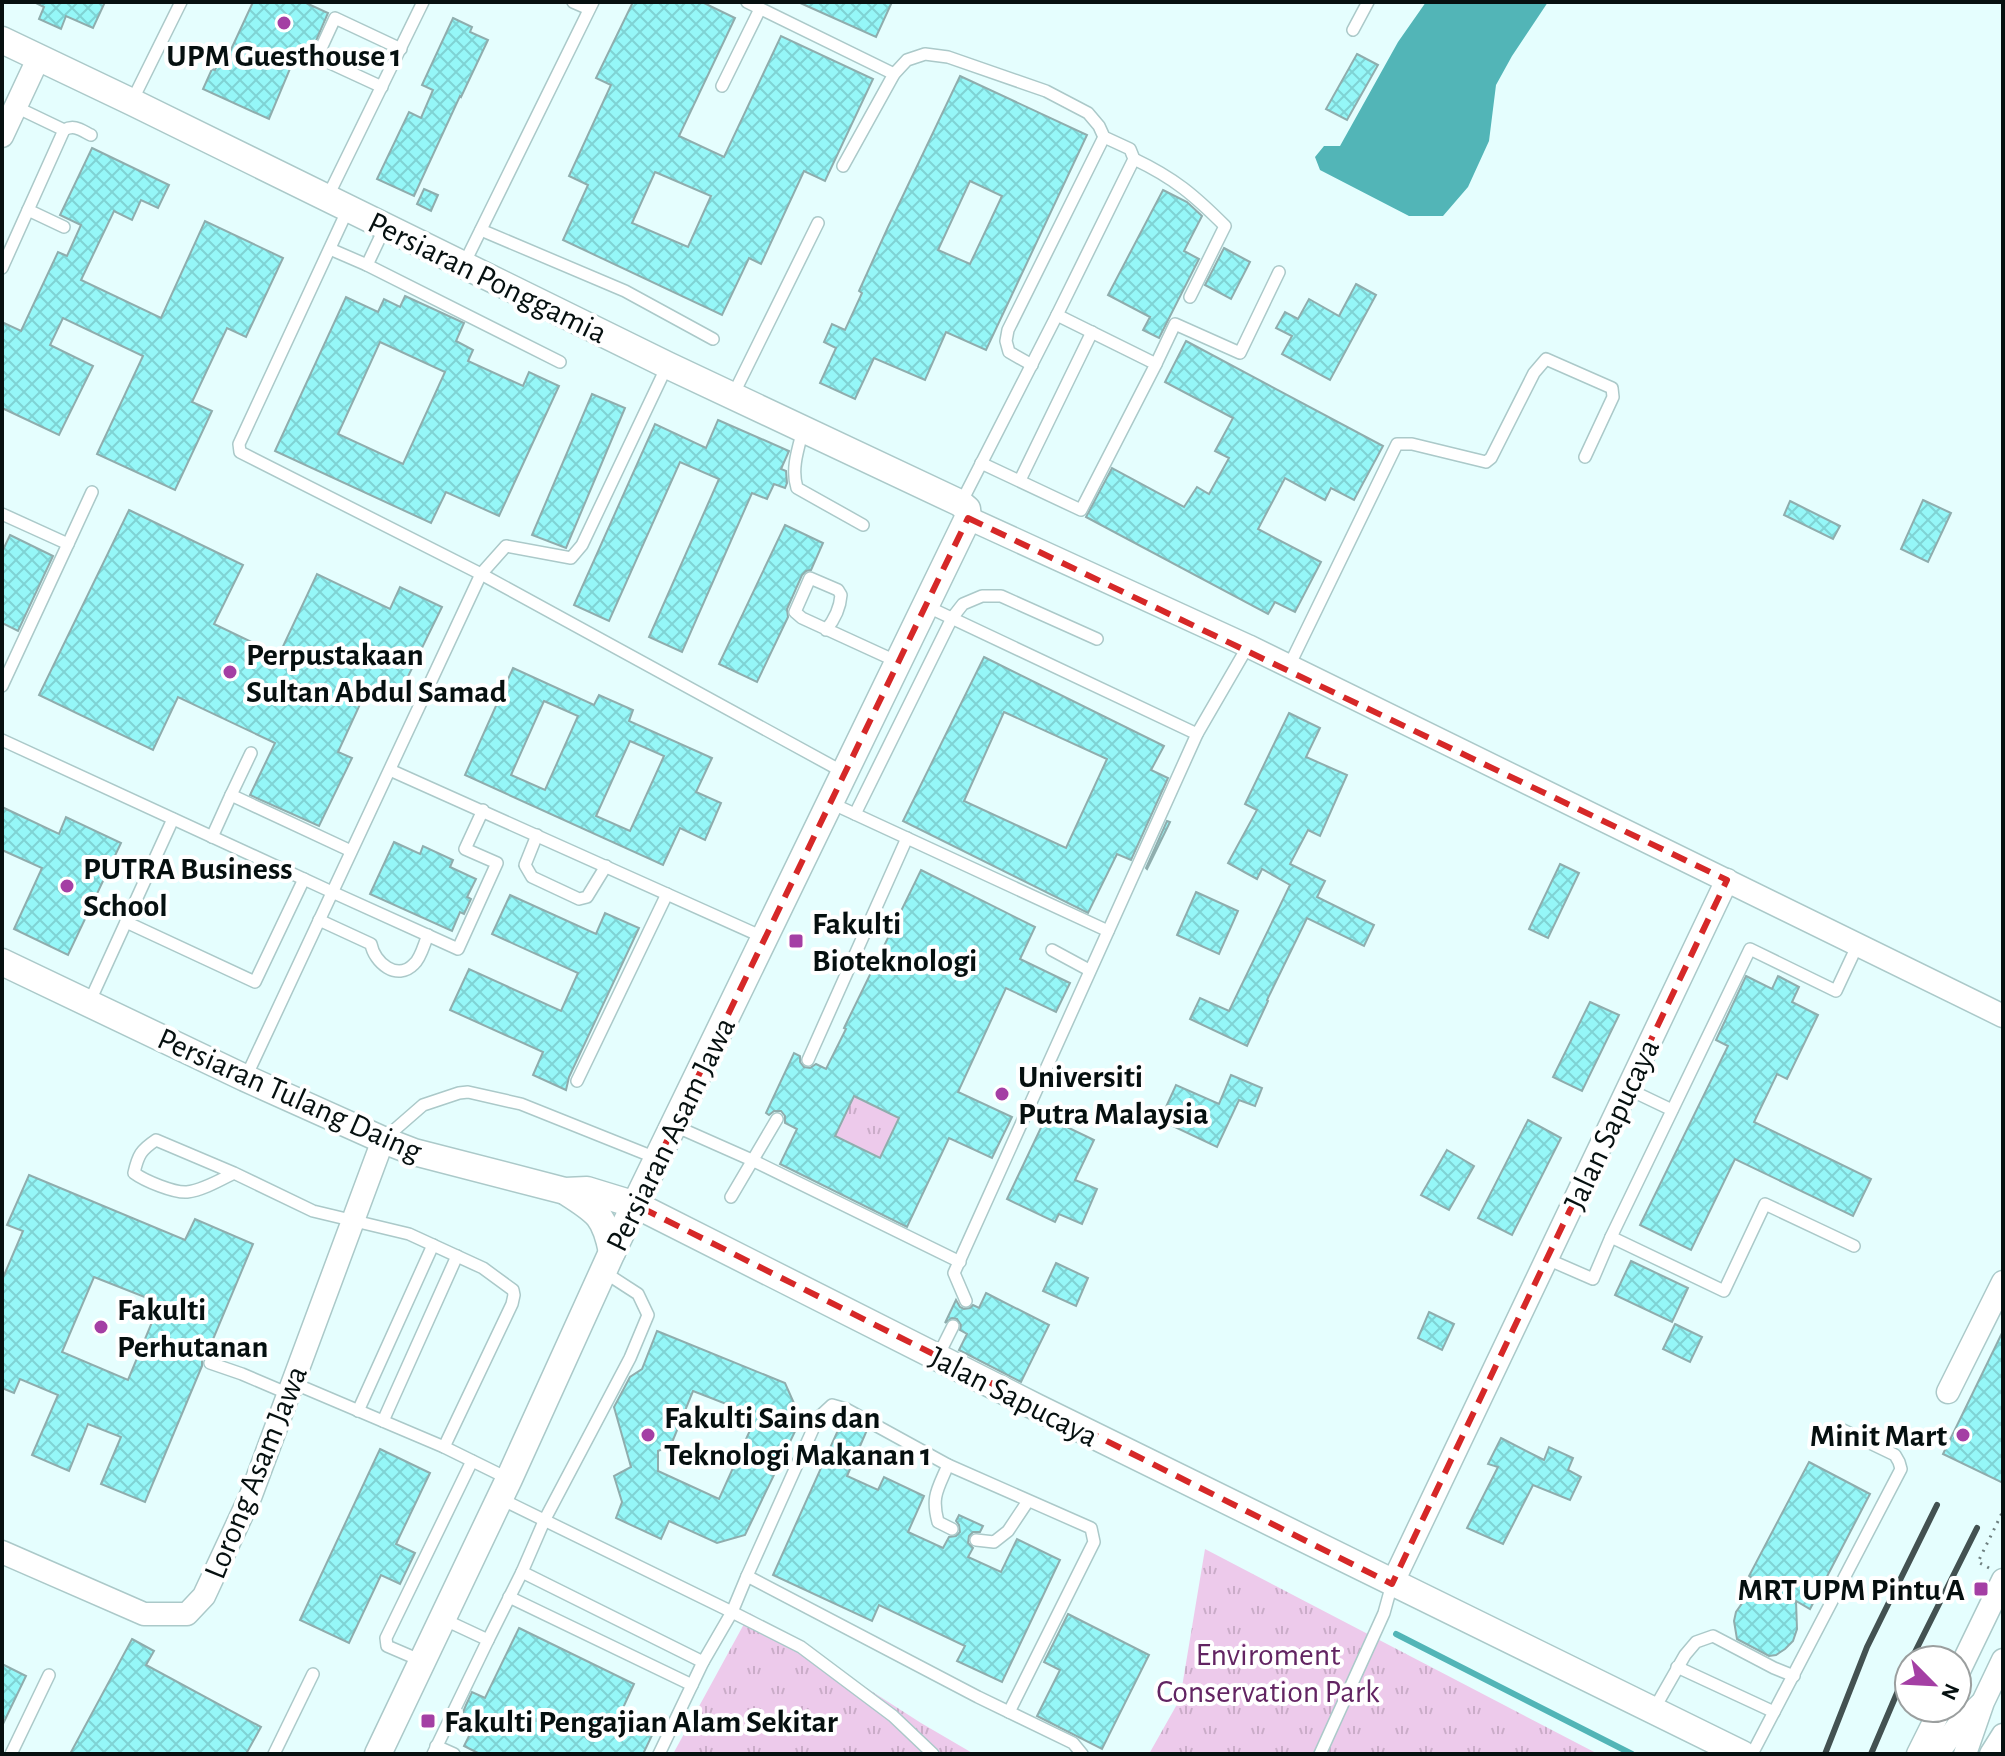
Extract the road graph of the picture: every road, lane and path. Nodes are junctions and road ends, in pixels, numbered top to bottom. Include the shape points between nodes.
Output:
1 (181, 2) edge
2 (423, 2) edge
3 (573, 2) edge
4 (747, 2) edge
5 (1368, 2) edge
6 (591, 6) edge
7 (760, 9) junction
8 (1353, 30) dead end
9 (2, 40) edge
10 (401, 49) junction
11 (38, 59) junction
12 (894, 74) junction
13 (722, 86) dead end
14 (382, 87) junction
15 (132, 102) junction
16 (16, 107) junction
17 (64, 130) junction
18 (91, 135) dead end
19 (2, 136) edge
20 (1104, 137) junction
21 (1134, 159) junction
22 (843, 166) dead end
23 (338, 203) junction
24 (28, 210) junction
25 (818, 223) dead end
26 (385, 226) junction
27 (64, 227) dead end
28 (481, 230) junction
29 (330, 249) junction
30 (367, 265) junction
31 (463, 266) junction
32 (2, 268) edge
33 (1279, 272) dead end
34 (1190, 297) dead end
35 (1057, 315) junction
36 (1092, 332) junction
37 (713, 339) dead end
38 (560, 362) dead end
39 (1156, 364) junction
40 (667, 365) junction
41 (1032, 365) junction
42 (732, 397) junction
43 (803, 430) junction
44 (1585, 457) dead end
45 (981, 463) junction
46 (1020, 480) junction
47 (92, 492) dead end
48 (964, 511) junction
49 (2, 514) edge
50 (863, 525) dead end
51 (68, 544) junction
52 (481, 574) junction
53 (926, 605) junction
54 (952, 618) junction
55 (826, 630) junction
56 (1097, 639) dead end
57 (1248, 646) junction
58 (899, 662) junction
59 (1289, 666) junction
60 (2, 686) edge
61 (1197, 734) junction
62 (2, 740) edge
63 (251, 753) dead end
64 (390, 770) junction
65 (845, 773) junction
66 (231, 795) junction
67 (830, 803) junction
68 (483, 810) junction
69 (855, 814) junction
70 (173, 819) junction
71 (537, 835) junction
72 (212, 837) junction
73 (907, 838) junction
74 (351, 851) junction
75 (606, 866) junction
76 (304, 879) junction
77 (1727, 880) junction
78 (332, 892) junction
79 (667, 894) junction
80 (319, 920) junction
81 (126, 922) junction
82 (1108, 931) junction
83 (428, 935) junction
84 (765, 938) junction
85 (1858, 944) junction
86 (1052, 950) dead end
87 (2, 962) edge
88 (1089, 970) junction
89 (89, 1003) junction
90 (2003, 1016) edge
91 (808, 1060) dead end
92 (245, 1078) junction
93 (577, 1081) dead end
94 (1628, 1089) junction
95 (1672, 1110) junction
96 (777, 1119) dead end
97 (674, 1126) junction
98 (383, 1140) junction
99 (658, 1159) junction
100 (754, 1161) junction
101 (234, 1173) junction
102 (565, 1191) junction
103 (731, 1197) dead end
104 (636, 1205) junction
105 (354, 1221) junction
106 (1611, 1237) junction
107 (433, 1245) junction
108 (1854, 1246) dead end
109 (457, 1256) junction
110 (1547, 1259) junction
111 (608, 1262) junction
112 (960, 1262) junction
113 (2003, 1282) edge
114 (966, 1301) dead end
115 (953, 1326) dead end
116 (937, 1358) junction
117 (210, 1363) dead end
118 (291, 1388) junction
119 (1948, 1392) dead end
120 (358, 1411) junction
121 (383, 1421) junction
122 (1843, 1430) dead end
123 (444, 1447) junction
124 (472, 1461) junction
125 (948, 1465) junction
126 (505, 1489) junction
127 (1028, 1501) junction
128 (2003, 1511) edge
129 (545, 1519) junction
130 (952, 1529) dead end
131 (976, 1540) dead end
132 (2, 1552) edge
133 (522, 1572) junction
134 (1997, 1574) edge
135 (747, 1576) junction
136 (1392, 1584) junction
137 (509, 1597) junction
138 (732, 1612) junction
139 (443, 1619) junction
140 (488, 1640) junction
141 (1969, 1644) edge
142 (2003, 1660) edge
143 (422, 1661) junction
144 (703, 1662) junction
145 (1677, 1667) junction
146 (313, 1674) dead end
147 (49, 1675) dead end
148 (1794, 1676) junction
149 (692, 1685) junction
150 (1983, 1702) junction
151 (1653, 1711) junction
152 (1009, 1712) junction
153 (1774, 1712) junction
154 (1933, 1724) edge
155 (2003, 1735) edge
156 (435, 1750) edge
157 (11, 1754) edge
158 (274, 1754) edge
159 (378, 1754) edge
160 (454, 1754) edge
161 (659, 1754) edge
162 (933, 1754) edge
163 (1082, 1754) edge
164 (1320, 1754) edge
165 (1742, 1754) edge
166 (1752, 1754) edge
167 (1918, 1754) edge
168 (1937, 1754) edge
169 (1965, 1754) edge
170 (1991, 1754) edge

1 - 15 lane
2 - 10 lane
3 - 6 lane
4 - 7 lane
5 - 8 lane
6 - 28 lane
7 - 12 lane
7 - 13 lane
9 - 11 street, Persiaran Ponggamia
10 - 14 lane
10 - 14 lane via 335,18 317,57
11 - 15 street, Persiaran Ponggamia
11 - 16 street
12 - 20 lane via 907,60 925,54 948,57 1046,91 1088,113
12 - 22 lane
14 - 23 lane
15 - 23 street, Persiaran Ponggamia
16 - 17 lane
16 - 19 street
17 - 18 lane via 78,128
17 - 24 lane
20 - 21 lane via 1130,149
20 - 41 lane via 1008,330 1009,352
21 - 34 lane via 1193,195 1225,226
21 - 35 lane
23 - 26 street, Persiaran Ponggamia
23 - 29 lane
24 - 27 lane
24 - 32 lane
25 - 42 lane
26 - 30 lane
26 - 31 street, Persiaran Ponggamia
28 - 31 lane
28 - 37 lane via 625,291
29 - 30 lane
29 - 52 lane via 239,444 240,452
30 - 38 lane
31 - 40 street, Persiaran Ponggamia
33 - 39 lane via 1240,353 1175,324
35 - 36 lane
35 - 41 lane
36 - 39 lane
36 - 46 lane
39 - 46 lane via 1081,510
40 - 42 street, Persiaran Ponggamia
40 - 52 lane via 582,545 571,558 506,546
41 - 45 lane
42 - 43 street, Persiaran Ponggamia
43 - 48 street, Persiaran Ponggamia
43 - 50 lane via 797,488
44 - 59 lane via 1613,397 1612,388 1546,359 1486,462 1397,444
45 - 46 lane
45 - 48 lane
47 - 51 lane
48 - 53 street, Persiaran Asam Jawa
48 - 57 street
49 - 51 lane
51 - 60 lane
52 - 64 lane
52 - 65 lane
53 - 54 lane
53 - 58 street, Persiaran Asam Jawa
54 - 56 lane via 963,604 1001,596
54 - 61 lane
54 - 69 lane
55 - 55 lane via 795,612 810,578 841,595
55 - 58 lane
57 - 59 street
57 - 61 lane
58 - 65 street, Persiaran Asam Jawa
59 - 77 street
61 - 82 lane
62 - 70 lane
63 - 66 lane
64 - 68 lane
64 - 74 lane
65 - 67 street, Persiaran Asam Jawa
66 - 72 lane
66 - 74 lane
67 - 69 lane
67 - 84 street, Persiaran Asam Jawa
68 - 71 lane
68 - 83 lane via 465,849 497,863 458,949
69 - 73 lane
70 - 72 lane
70 - 81 lane
71 - 75 lane
71 - 75 lane via 525,865 532,877 579,899 587,897
72 - 76 lane
73 - 82 lane
73 - 91 lane
74 - 78 lane
75 - 79 lane
76 - 78 lane
76 - 81 lane via 255,982
77 - 85 street
77 - 94 street, Jalan Sapucaya
78 - 80 lane
78 - 83 lane
79 - 84 lane
79 - 93 lane
80 - 83 lane via 371,944 382,965 396,970 415,964
80 - 92 lane
81 - 89 lane
82 - 88 lane
84 - 97 street, Persiaran Asam Jawa
85 - 90 street
85 - 95 lane via 1836,991 1750,949
86 - 88 lane
87 - 89 street, Persiaran Tulang Daing
88 - 112 lane
89 - 92 street, Persiaran Tulang Daing
92 - 98 street, Persiaran Tulang Daing
94 - 95 lane
94 - 110 street, Jalan Sapucaya
95 - 106 lane
96 - 100 lane
97 - 99 street, Persiaran Asam Jawa
97 - 100 lane
98 - 99 lane via 423,1105 468,1092 521,1104
98 - 102 street, Persiaran Tulang Daing
98 - 105 street, Lorong Asam Jawa
99 - 104 street, Persiaran Asam Jawa
100 - 103 lane
100 - 112 lane
101 - 101 lane via 156,1140 142,1149 134,1173 185,1193
101 - 105 lane via 313,1211
102 - 104 street, Persiaran Tulang Daing via 587,1190
102 - 111 street via 596,1210 606,1226
104 - 111 street, Persiaran Asam Jawa
104 - 116 street, Jalan Sapucaya
105 - 107 lane
105 - 118 street, Lorong Asam Jawa
106 - 108 lane via 1724,1291 1765,1204
106 - 110 lane via 1593,1279
107 - 109 lane
107 - 120 lane
109 - 121 lane
109 - 123 lane via 483,1268 514,1295
110 - 136 street, Jalan Sapucaya
111 - 126 street, Persiaran Asam Jawa
111 - 129 lane via 638,1294 648,1315
112 - 114 lane via 954,1273
113 - 119 street
115 - 116 lane
116 - 136 street, Jalan Sapucaya
117 - 118 lane
118 - 120 lane
118 - 132 street, Lorong Asam Jawa via 251,1495 204,1596 187,1614 144,1614
120 - 121 lane
121 - 123 lane
122 - 148 lane via 1895,1455 1901,1469
123 - 124 lane
124 - 126 lane
124 - 143 lane via 386,1638 387,1646
125 - 127 lane
125 - 130 lane via 934,1505 938,1522
125 - 135 lane via 832,1405 818,1418
126 - 129 lane
126 - 139 street, Persiaran Asam Jawa
127 - 131 lane via 994,1542
127 - 152 lane via 1091,1528 1094,1542
128 - 134 path via 1978,1562
129 - 133 lane
129 - 138 lane
133 - 137 lane
133 - 144 lane
134 - 141 street
135 - 138 lane
135 - 152 lane
136 - 151 street, Jalan Sapucaya
136 - 164 lane
137 - 140 lane
137 - 149 lane
138 - 144 lane
138 - 162 lane via 801,1647 893,1716
139 - 140 lane
139 - 143 street, Persiaran Asam Jawa
140 - 156 lane
142 - 150 street
143 - 159 street, Persiaran Asam Jawa
144 - 149 lane
145 - 148 lane via 1696,1642 1713,1636
145 - 151 lane
145 - 153 lane
146 - 158 lane
147 - 157 lane
148 - 153 lane
149 - 161 lane
150 - 168 street
150 - 169 street
151 - 165 street, Jalan Sapucaya
152 - 163 lane via 1073,1743
153 - 166 lane
154 - 167 street
155 - 170 street
156 - 160 lane

